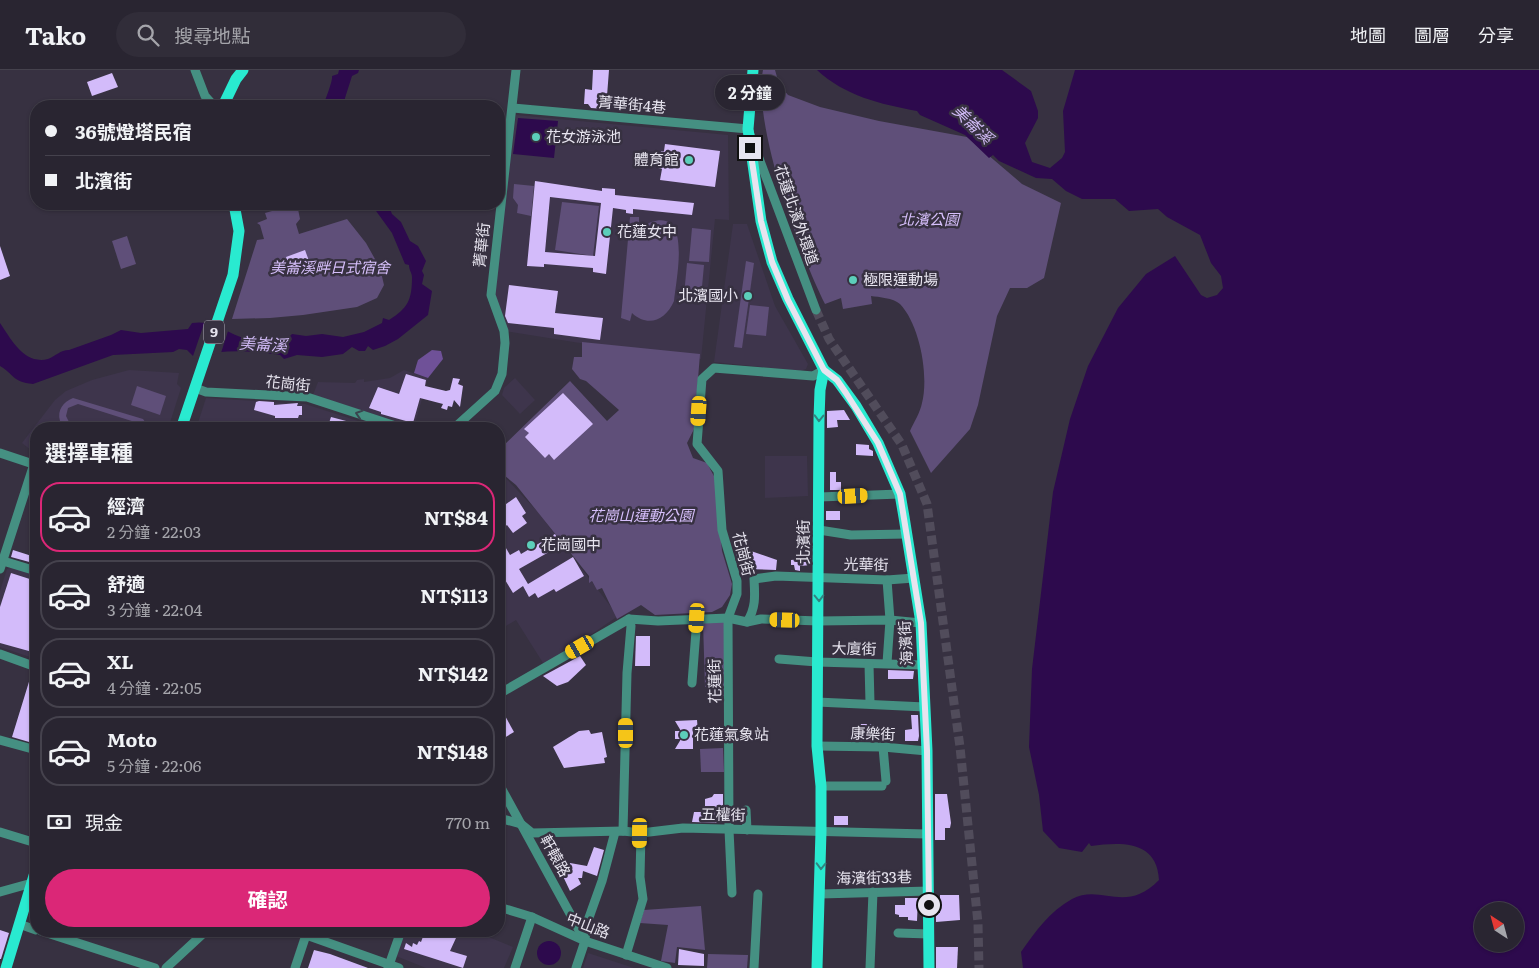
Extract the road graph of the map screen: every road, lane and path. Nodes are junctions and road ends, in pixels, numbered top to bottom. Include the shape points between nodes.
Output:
1 (195, 70) edge
2 (243, 70) edge
3 (516, 70) edge
4 (753, 70) edge
5 (209, 100) edge
6 (225, 100) edge
7 (513, 108) junction
8 (748, 129) junction
9 (505, 176) edge
10 (235, 210) edge
11 (501, 210) edge
12 (816, 310) tunnel mouth
13 (824, 370) junction
14 (195, 388) junction
15 (183, 422) edge
16 (384, 422) edge
17 (461, 422) edge
18 (0, 453) edge
19 (30, 462) edge
20 (30, 479) edge
21 (900, 494) junction
22 (819, 497) junction
23 (819, 530) junction
24 (907, 534) junction
25 (1, 563) edge
26 (30, 570) edge
27 (818, 578) junction
28 (914, 578) junction
29 (887, 580) junction
30 (697, 618) junction
31 (728, 618) junction
32 (629, 619) junction
33 (890, 620) junction
34 (819, 621) junction
35 (747, 622) junction
36 (921, 623) junction
37 (0, 654) edge
38 (779, 659) dead end
39 (817, 662) junction
40 (888, 663) junction
41 (869, 664) junction
42 (30, 665) edge
43 (922, 665) junction
44 (692, 683) dead end
45 (505, 691) edge
46 (817, 702) junction
47 (870, 703) junction
48 (925, 706) junction
49 (0, 740) edge
50 (817, 746) junction
51 (883, 747) junction
52 (30, 748) edge
53 (927, 751) junction
54 (821, 786) junction
55 (505, 795) edge
56 (746, 810) dead end
57 (505, 820) edge
58 (521, 824) junction
59 (729, 830) junction
60 (747, 830) junction
61 (822, 831) junction
62 (0, 832) edge
63 (619, 832) junction
64 (640, 833) junction
65 (927, 834) junction
66 (30, 841) edge
67 (30, 884) edge
68 (929, 891) junction
69 (0, 892) edge
70 (873, 892) junction
71 (732, 893) dead end
72 (758, 894) dead end
73 (820, 894) junction
74 (30, 905) edge
75 (505, 908) edge
76 (532, 917) junction
77 (19, 924) junction
78 (30, 928) edge
79 (898, 934) dead end
80 (929, 934) junction
81 (59, 937) edge
82 (200, 937) edge
83 (305, 937) edge
84 (311, 937) edge
85 (398, 937) edge
86 (585, 941) junction
87 (626, 955) junction
88 (388, 966) edge
89 (6, 968) edge
90 (155, 968) edge
91 (166, 968) edge
92 (295, 968) edge
93 (399, 968) edge
94 (515, 968) edge
95 (576, 968) edge
96 (667, 968) edge
97 (754, 968) edge
98 (817, 968) edge
99 (870, 968) edge
100 (929, 968) edge

1 - 5 street
2 - 6 main road
3 - 7 street, 菁華街
4 - 8 main road
7 - 8 street, 菁華街4巷
7 - 9 street, 菁華街
8 - 12 street, 花蓮北濱外環道
8 - 13 main road via 761,221 772,262
10 - 14 main road, 9 via 239,231 233,275
11 - 17 street, 菁華街 via 491,295 504,331 502,374 495,392
13 - 21 main road, 海濱街 via 837,380 856,406 878,443
13 -> 22 main road, 北濱街 via 820,390
13 - 31 street, 花崗街 via 813,376 714,368 702,378 697,444 718,471 722,530 737,594
14 - 15 main road, 9
16 -> 14 street, 花崗街 via 307,397 206,392
18 - 19 street
20 - 25 street
21 - 22 street
21 - 24 main road, 海濱街
22 - 23 main road, 北濱街
23 - 24 street via 851,534
23 - 27 main road, 北濱街
24 - 28 main road, 海濱街
25 - 26 street
27 - 29 street, 光華街
27 -> 34 main road, 北濱街
27 - 35 street, 光華街 via 769,576 754,579 756,598
28 - 29 street, 光華街
28 - 36 main road, 海濱街
29 - 33 street
30 - 31 street
30 - 32 street
30 - 44 street
31 - 35 street
31 - 59 street, 花蓮街
32 - 45 street
32 - 63 street
33 - 34 street
33 - 36 street
33 - 40 street
34 - 35 street via 761,619
34 - 39 main road, 北濱街
36 - 43 main road, 海濱街
37 - 42 street
38 - 39 street, 大廈街
39 - 41 street, 大廈街
39 - 46 main road, 北濱街
40 - 41 street, 大廈街
40 - 43 street, 大廈街
41 - 47 street
43 - 48 main road, 海濱街
46 - 47 street
46 - 50 main road, 北濱街
47 - 48 street
48 - 53 main road, 海濱街
49 - 52 street
50 - 51 street, 康樂街
50 - 54 main road, 北濱街
51 - 53 street, 康樂街
51 - 54 street via 884,784
53 - 65 main road, 海濱街
54 - 61 main road, 北濱街
55 - 58 street, 軒轅路
56 - 60 street
57 - 58 street, 五權街
58 - 63 street, 五權街 via 532,833
58 - 86 street, 軒轅路
59 - 60 street, 五權街
59 - 64 street, 五權街 via 683,828
59 - 71 street, 花蓮街
60 - 61 street, 五權街
61 - 65 street, 五權街
61 -> 73 main road, 北濱街
62 - 66 street
63 - 64 street, 五權街
63 - 86 street via 586,926
64 - 87 street via 643,899
65 - 68 main road, 海濱街
67 - 69 street
68 - 70 street, 海濱街33巷
68 - 80 main road, 海濱街
70 - 73 street, 海濱街33巷
70 - 99 street
72 - 97 street
73 - 98 main road, 北濱街
74 - 77 main road
75 - 76 street, 中山路
76 - 86 street, 中山路
76 - 94 street
77 - 78 street
77 - 89 main road
79 - 80 street
80 - 100 main road, 海濱街
81 - 90 street
82 - 91 street
83 - 92 street
84 - 88 street
85 - 88 street
86 - 87 street, 中山路
86 - 95 street
87 - 96 street, 中山路
88 - 93 street

